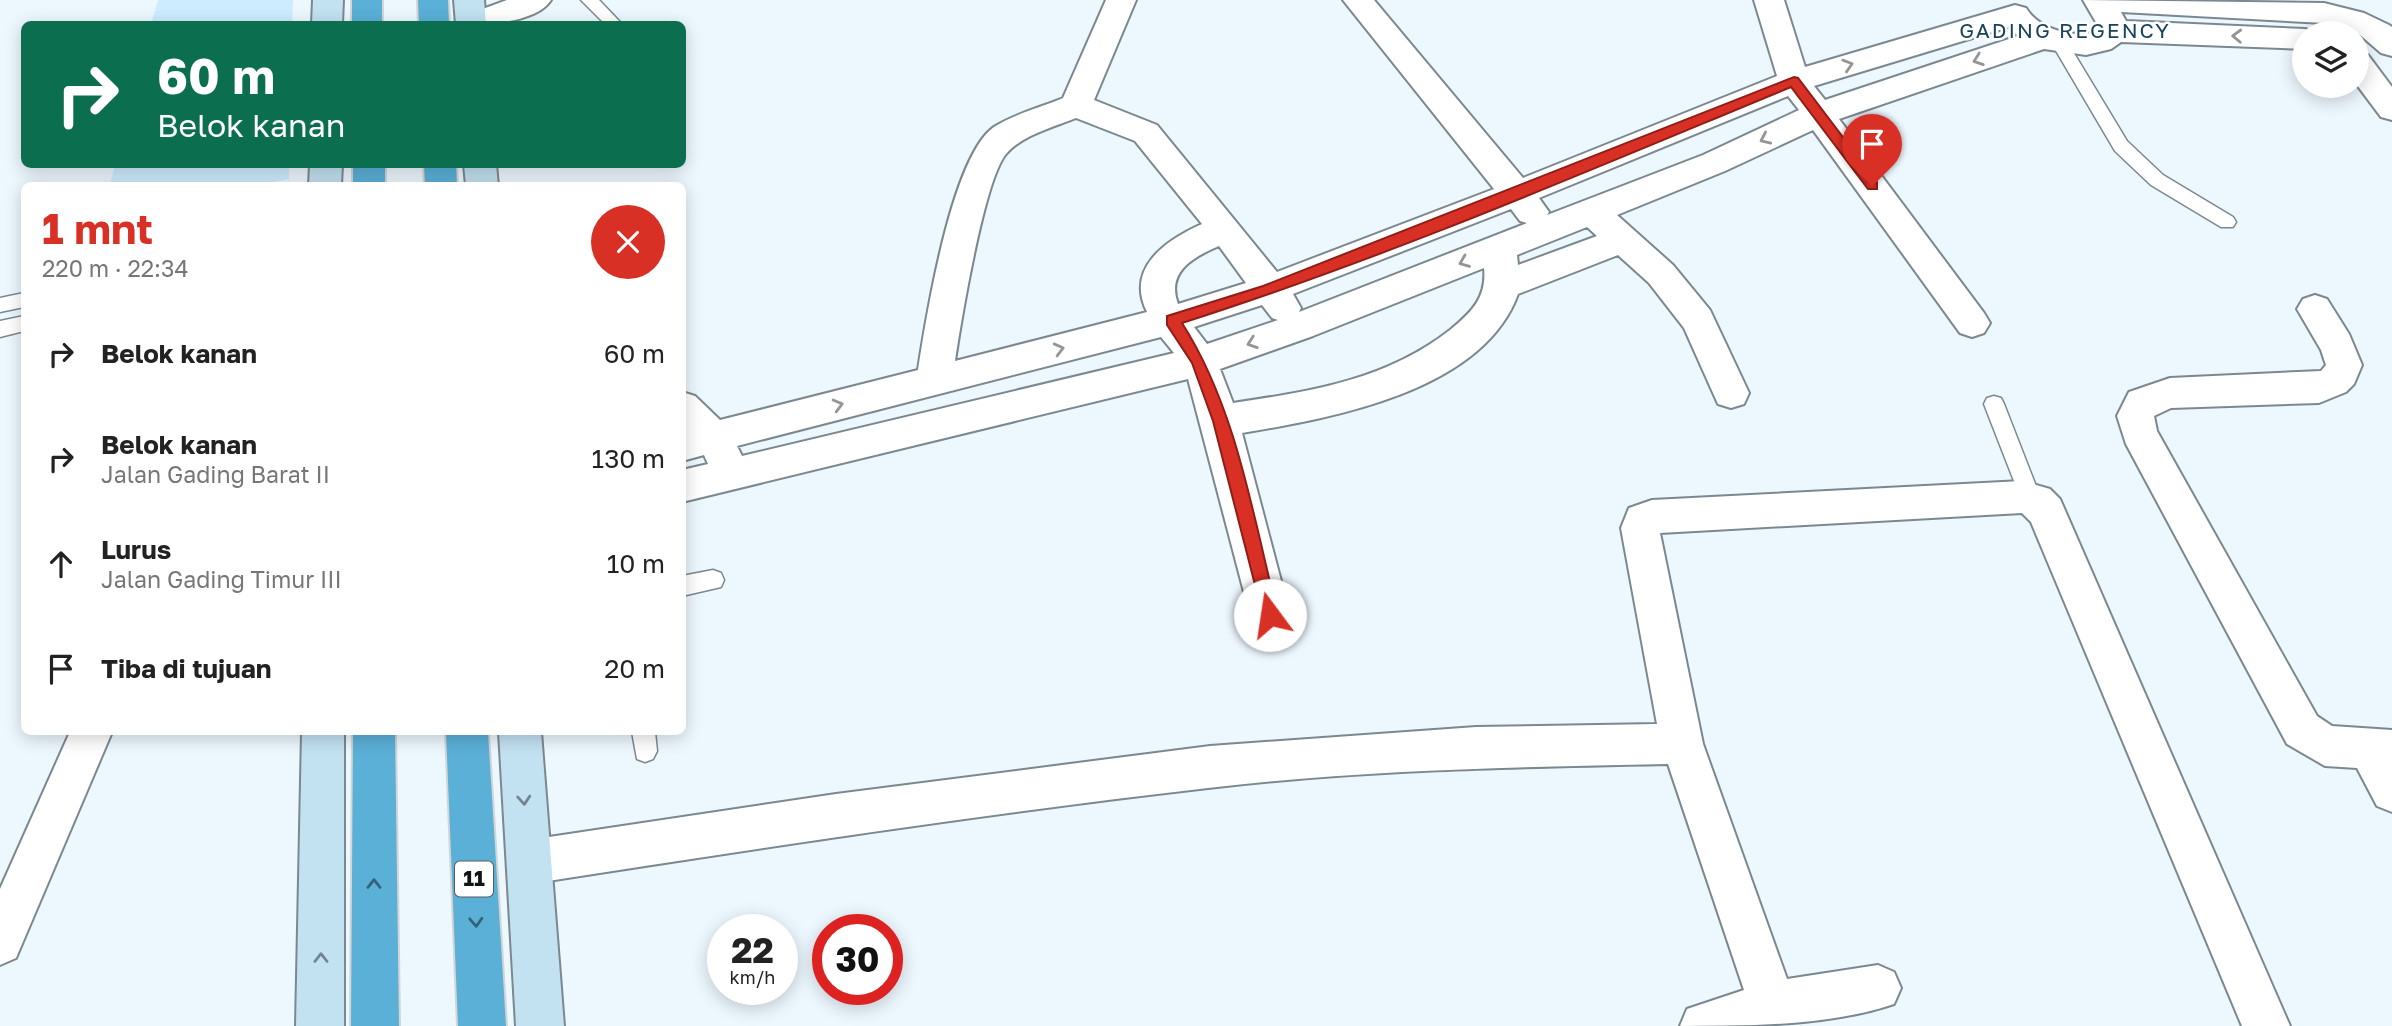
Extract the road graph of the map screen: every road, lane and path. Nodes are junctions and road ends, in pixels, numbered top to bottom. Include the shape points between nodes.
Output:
1 (327, 0) edge
2 (367, 0) edge
3 (433, 0) edge
4 (469, 0) edge
5 (536, 0) edge
6 (589, 0) edge
7 (1121, 0) edge
8 (1359, 0) edge
9 (1769, 0) edge
10 (2097, 0) edge
11 (2014, 8) edge
12 (327, 21) edge
13 (367, 21) edge
14 (434, 21) edge
15 (471, 21) edge
16 (479, 21) edge
17 (611, 21) edge
18 (2110, 31) junction
19 (2381, 37) edge
20 (2292, 38) edge
21 (2051, 41) junction
22 (2369, 79) edge
23 (1794, 81) junction
24 (1076, 105) junction
25 (2392, 109) edge
26 (1817, 115) junction
27 (1518, 193) junction
28 (1590, 211) junction
29 (2227, 222) dead end
30 (1225, 229) junction
31 (1545, 230) junction
32 (1623, 240) junction
33 (1499, 248) junction
34 (1502, 286) junction
35 (1268, 290) junction
36 (21, 301) edge
37 (0, 305) edge
38 (2315, 309) dead end
39 (1172, 320) junction
40 (1972, 323) dead end
41 (21, 325) edge
42 (1301, 326) junction
43 (0, 329) edge
44 (1198, 362) junction
45 (934, 380) junction
46 (1731, 393) dead end
47 (1994, 404) dead end
48 (686, 415) edge
49 (1220, 421) junction
50 (699, 441) edge
51 (730, 474) junction
52 (686, 485) edge
53 (2031, 499) junction
54 (713, 580) dead end
55 (686, 585) edge
56 (1270, 615) dead end
57 (89, 735) edge
58 (323, 735) edge
59 (374, 735) edge
60 (467, 735) edge
61 (520, 735) edge
62 (1682, 744) junction
63 (2381, 750) edge
64 (2392, 791) edge
65 (528, 862) junction
66 (0, 942) edge
67 (1878, 988) dead end
68 (1773, 1005) junction
69 (320, 1026) edge
70 (375, 1026) edge
71 (481, 1026) edge
72 (540, 1026) edge
73 (1704, 1026) edge
74 (2266, 1026) edge

1 - 12 main road
2 - 13 highway
3 - 14 highway
4 - 15 main road
5 - 16 street
6 - 17 lane
7 - 24 street
8 - 27 street
9 - 23 street
10 - 18 street via 2109,16
10 - 19 street via 2324,13 2357,20
11 - 21 street via 2026,28
23 -> 11 street
20 -> 18 street
18 - 21 street via 2092,45
21 -> 26 street
21 - 29 lane via 2121,146 2157,180
22 - 25 street
23 - 26 street
23 - 27 street
24 - 30 street via 1146,133
24 - 45 street via 1006,135 980,169 945,309
26 -> 28 street via 1714,163
26 - 40 street
27 - 31 street
27 - 35 street
28 - 31 street
28 - 32 street
30 - 35 street
30 - 39 street via 1187,245 1160,274 1161,307
31 - 33 street
32 - 34 street
32 - 46 street via 1661,274 1698,320
33 - 34 street
33 -> 42 street
34 - 49 street via 1484,321 1448,354 1413,376 1361,396
35 - 39 street
35 - 42 street
36 - 37 lane
38 - 63 street via 2344,360 2346,370 2341,379 2319,388 2170,393 2142,402 2135,416 2139,433 2302,730 2325,746
39 - 44 street
45 -> 39 street
41 - 43 lane
42 -> 44 street
44 - 49 street
44 - 51 street
50 -> 45 street
47 - 53 lane
48 - 50 street
49 - 56 street
50 - 51 street
51 - 52 street
53 - 62 street via 1643,520 1640,528
53 - 74 street via 2046,511
54 - 55 lane
57 - 66 street
69 -> 58 main road
70 -> 59 highway
60 -> 71 highway, 11
61 -> 65 main road
62 - 65 street via 1476,747 1210,767 836,815
62 - 68 street
63 - 64 street
65 - 72 main road
67 - 68 street
68 - 73 street

